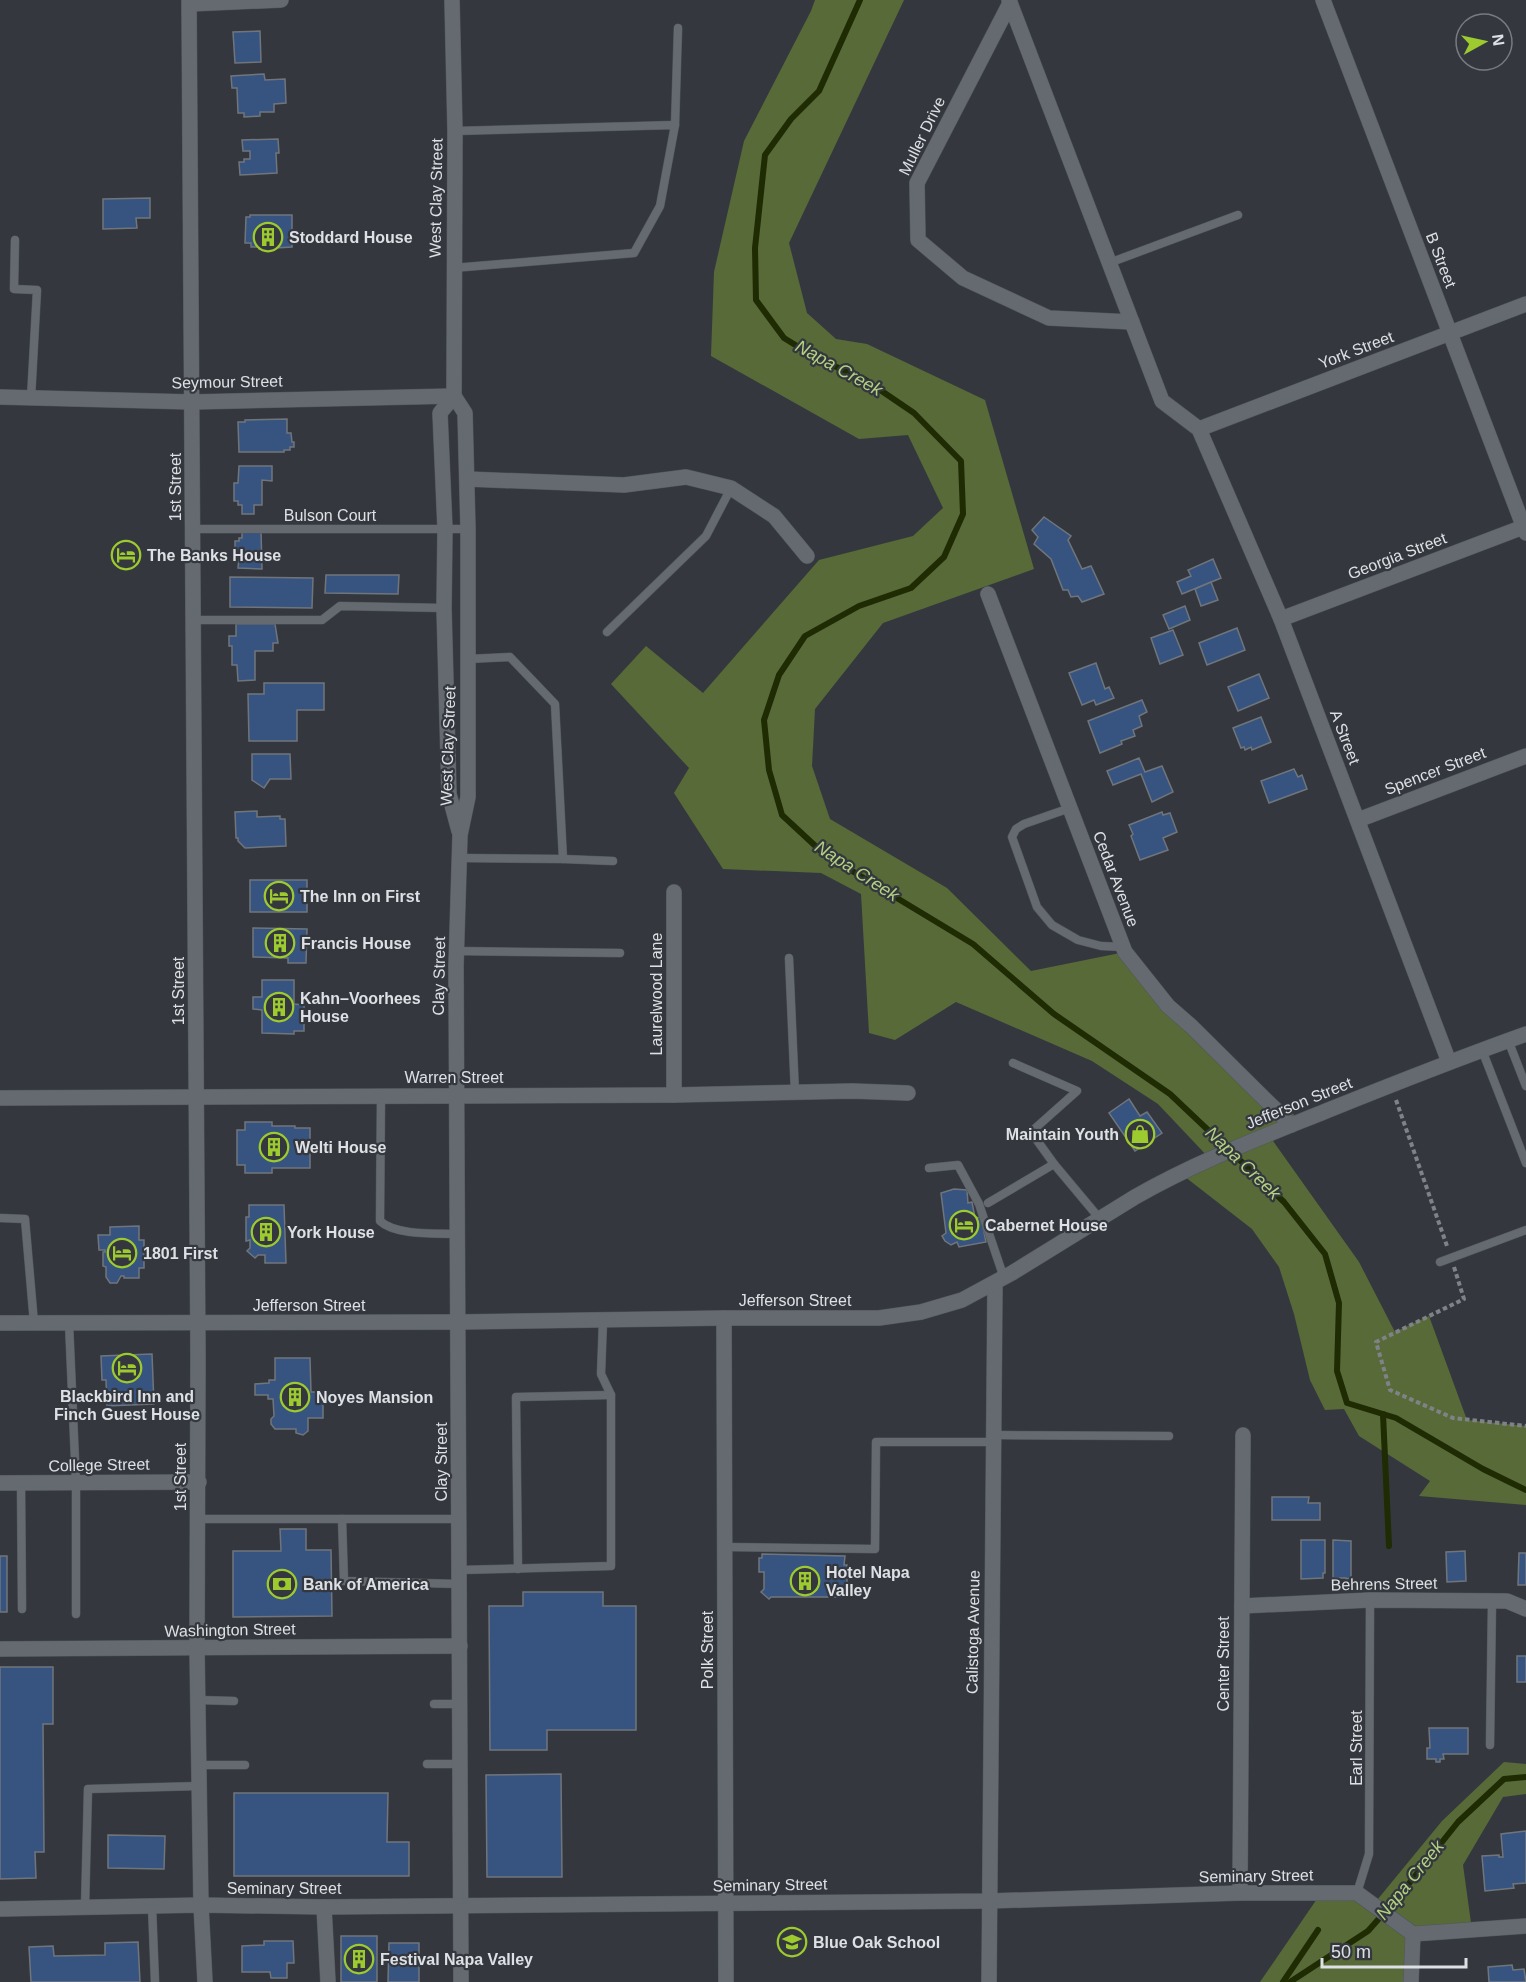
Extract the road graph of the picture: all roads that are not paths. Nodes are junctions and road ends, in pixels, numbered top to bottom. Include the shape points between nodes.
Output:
1 (281, 0) edge
2 (452, 0) edge
3 (1323, 0) edge
4 (190, 2) edge
5 (1009, 2) edge
6 (678, 28) dead end
7 (675, 125) junction
8 (455, 132) junction
9 (1238, 215) dead end
10 (15, 240) dead end
11 (1109, 262) junction
12 (453, 268) junction
13 (1526, 304) edge
14 (1132, 322) junction
15 (1450, 333) junction
16 (454, 396) junction
17 (0, 397) edge
18 (31, 398) junction
19 (192, 402) junction
20 (1199, 429) junction
21 (467, 479) junction
22 (731, 488) junction
23 (1525, 528) edge
24 (193, 529) junction
25 (445, 529) junction
26 (468, 529) junction
27 (807, 556) dead end
28 (988, 594) dead end
29 (444, 608) junction
30 (1281, 619) junction
31 (194, 620) junction
32 (607, 632) dead end
33 (468, 659) junction
34 (1526, 756) edge
35 (1070, 808) junction
36 (1358, 820) junction
37 (460, 835) junction
38 (459, 858) junction
39 (563, 860) junction
40 (613, 861) dead end
41 (674, 892) dead end
42 (1123, 947) junction
43 (456, 951) junction
44 (620, 953) dead end
45 (789, 958) dead end
46 (1526, 1034) edge
47 (1508, 1040) junction
48 (1482, 1050) junction
49 (1449, 1062) junction
50 (1013, 1064) dead end
51 (1526, 1086) edge
52 (795, 1093) junction
53 (908, 1093) dead end
54 (381, 1095) junction
55 (457, 1095) junction
56 (674, 1095) junction
57 (196, 1096) junction
58 (0, 1098) edge
59 (1291, 1125) junction
60 (1526, 1163) edge
61 (1054, 1164) junction
62 (929, 1168) dead end
63 (988, 1203) dead end
64 (0, 1218) edge
65 (1100, 1219) junction
66 (1526, 1230) edge
67 (458, 1234) junction
68 (1440, 1262) dead end
69 (1000, 1280) junction
70 (724, 1318) junction
71 (603, 1321) junction
72 (459, 1322) junction
73 (0, 1323) edge
74 (34, 1323) junction
75 (69, 1323) junction
76 (198, 1323) junction
77 (611, 1395) junction
78 (1243, 1435) dead end
79 (1169, 1436) dead end
80 (993, 1438) junction
81 (199, 1482) junction
82 (21, 1483) junction
83 (76, 1483) junction
84 (0, 1484) edge
85 (198, 1519) junction
86 (342, 1519) junction
87 (459, 1520) junction
88 (725, 1547) junction
89 (518, 1569) junction
90 (459, 1577) junction
91 (1370, 1600) junction
92 (1492, 1601) junction
93 (1242, 1606) junction
94 (22, 1609) dead end
95 (1526, 1609) edge
96 (76, 1614) dead end
97 (459, 1646) junction
98 (197, 1648) junction
99 (0, 1649) edge
100 (198, 1700) junction
101 (234, 1701) dead end
102 (434, 1704) dead end
103 (460, 1704) junction
104 (1490, 1745) dead end
105 (428, 1764) dead end
106 (460, 1764) junction
107 (199, 1765) junction
108 (245, 1765) dead end
109 (199, 1786) junction
110 (1240, 1893) junction
111 (1361, 1896) junction
112 (989, 1901) junction
113 (726, 1903) junction
114 (201, 1905) junction
115 (461, 1905) junction
116 (152, 1906) junction
117 (324, 1906) junction
118 (85, 1907) junction
119 (0, 1909) edge
120 (1526, 1926) edge
121 (1408, 1930) junction
122 (155, 1982) edge
123 (205, 1982) edge
124 (328, 1982) edge
125 (461, 1982) edge
126 (726, 1982) edge
127 (989, 1982) edge
128 (1411, 1982) edge

1 - 4 street
2 - 8 street, West Clay Street
3 - 15 street, B Street
4 - 19 street, 1st Street
5 - 11 street, Muller Drive
5 - 14 street, Muller Drive via 917,183 918,240 963,278 1049,318
6 - 7 lane
7 - 8 lane
7 - 12 lane via 660,206 634,253
8 - 12 street, West Clay Street
9 - 11 lane
10 - 18 lane via 14,289 37,290
11 - 14 street, Muller Drive
12 - 16 street, West Clay Street
13 - 15 street, York Street
14 - 20 street, Muller Drive via 1162,401
15 - 20 street, York Street
15 - 23 street, B Street
16 - 19 street, Seymour Street
16 - 21 street, West Clay Street via 465,413
16 - 25 street, West Clay Street via 440,413
17 - 18 street, Seymour Street
18 - 19 street, Seymour Street
19 - 24 street, 1st Street
20 - 30 street, A Street
21 - 22 street via 624,485 686,477
21 - 26 street, West Clay Street
22 - 27 street via 774,516
22 - 32 lane via 706,536
23 - 30 street, Georgia Street
24 - 25 lane, Bulson Court
24 - 31 street, 1st Street
25 - 26 lane, Bulson Court
25 - 29 street, West Clay Street
26 - 33 street, West Clay Street
28 - 35 street, Cedar Avenue
29 - 31 lane via 339,606 322,620
29 - 37 street, West Clay Street via 449,794
30 - 36 street, A Street
31 - 57 street, 1st Street
33 - 37 street, West Clay Street via 468,797
33 - 39 lane via 510,657 555,704
34 - 36 street, Spencer Street
35 - 42 street, Cedar Avenue
35 - 42 lane via 1024,824 1012,837 1037,907 1052,925 1078,940
36 - 49 street, A Street
37 - 38 street, Clay Street
38 - 39 lane
38 - 43 street, Clay Street
39 - 40 lane
41 - 56 street, Laurelwood Lane
42 - 59 street, Cedar Avenue via 1168,1006
43 - 44 lane
43 - 55 street, Clay Street
45 - 52 lane
46 - 47 street, Jefferson Street
47 - 48 street, Jefferson Street
47 - 51 lane
48 - 49 street, Jefferson Street
48 - 60 lane
49 - 59 street, Jefferson Street
50 - 61 lane via 1077,1091 1031,1132
52 - 53 street, Warren Street
52 - 56 street, Warren Street
54 - 55 street, Warren Street
54 - 57 street, Warren Street
54 - 67 lane via 380,1221 404,1231
55 - 56 street, Warren Street
55 - 67 street, Clay Street
57 - 58 street, Warren Street
57 - 76 street, 1st Street
59 - 65 street, Jefferson Street via 1158,1184
61 - 63 lane
61 - 65 lane
62 - 69 lane via 958,1165 979,1204
64 - 74 lane via 25,1219
65 - 69 street, Jefferson Street
66 - 68 lane
67 - 72 street, Clay Street
69 - 70 street, Jefferson Street via 952,1303 900,1316
69 - 80 street, Calistoga Avenue
70 - 71 street, Jefferson Street
70 - 88 street, Polk Street
71 - 72 street, Jefferson Street
71 - 77 lane via 602,1374
72 - 76 street, Jefferson Street
72 - 87 street, Clay Street
73 - 74 street, Jefferson Street
74 - 75 street, Jefferson Street
75 - 76 street, Jefferson Street
75 - 83 lane
76 - 81 street, 1st Street
77 - 89 lane via 611,1566
77 - 89 lane via 516,1397
78 - 93 street, Center Street
79 - 80 lane
80 - 88 lane via 876,1442 875,1549
80 - 112 street, Calistoga Avenue
81 - 83 street, College Street
81 - 85 street, 1st Street
82 - 83 street, College Street
82 - 84 street, College Street
82 - 94 lane
83 - 96 lane
85 - 86 lane
85 - 98 street, 1st Street
86 - 87 lane
86 - 90 lane via 344,1581
87 - 90 street, Clay Street
88 - 113 street, Polk Street
89 - 90 lane
90 - 97 street, Clay Street
91 - 92 street, Behrens Street
91 - 93 street, Behrens Street
91 - 111 lane, Earl Street via 1369,1854
92 - 95 street, Behrens Street via 1507,1601
92 - 104 lane
93 - 110 street, Center Street
97 - 98 street, Washington Street
97 - 103 street, Clay Street
98 - 99 street, Washington Street
98 - 100 street, 1st Street
100 - 101 lane
100 - 107 street, 1st Street
102 - 103 lane
103 - 106 street, Clay Street
105 - 106 lane
106 - 115 street, Clay Street
107 - 108 lane
107 - 109 street, 1st Street
109 - 114 street, 1st Street
109 - 118 lane via 88,1789
110 - 111 street, Seminary Street
110 - 112 street, Seminary Street
111 - 121 street
112 - 113 street, Seminary Street
112 - 127 street, Calistoga Avenue
113 - 115 street, Seminary Street
113 - 126 street, Polk Street
114 - 116 street, Seminary Street
114 - 117 street, Seminary Street
114 - 123 street, 1st Street
115 - 117 street, Seminary Street
115 - 125 street, Clay Street
116 - 118 street, Seminary Street
116 - 122 lane
117 - 124 street
118 - 119 street, Seminary Street
120 - 121 street
121 - 128 street

